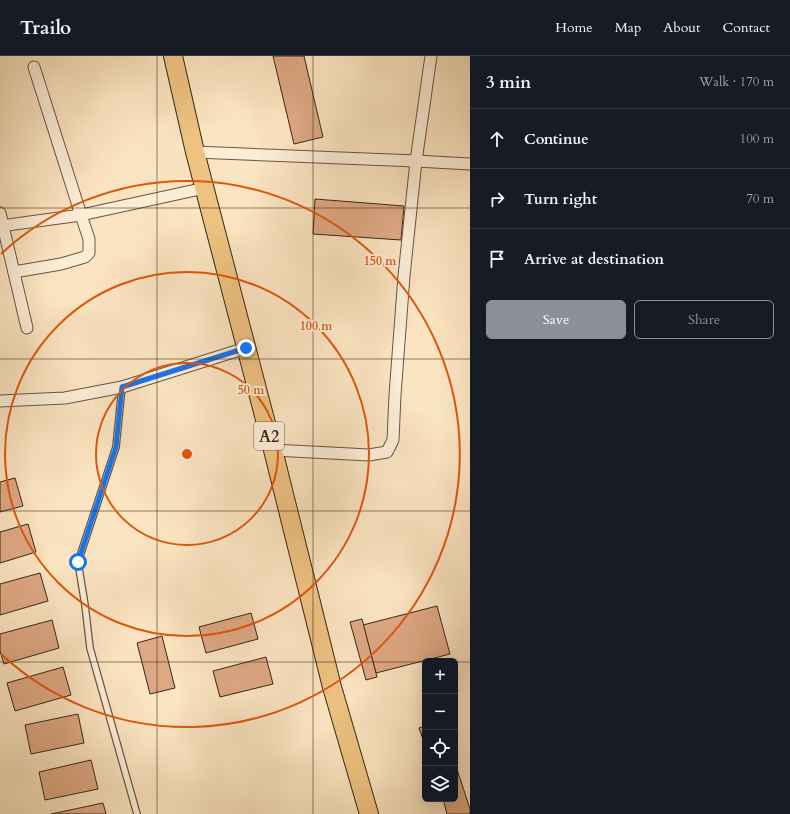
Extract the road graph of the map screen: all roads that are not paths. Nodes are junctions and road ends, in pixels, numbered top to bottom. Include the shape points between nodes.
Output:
1 (173, 56) edge
2 (431, 56) edge
3 (34, 67) dead end
4 (195, 152) junction
5 (416, 161) junction
6 (470, 164) edge
7 (204, 188) junction
8 (0, 213) edge
9 (81, 214) junction
10 (1, 226) edge
11 (14, 272) junction
12 (27, 328) dead end
13 (246, 348) junction
14 (122, 387) junction
15 (0, 401) edge
16 (273, 450) junction
17 (137, 814) edge
18 (369, 814) edge

1 - 4 highway, A2
2 - 5 street
3 - 9 street
4 - 5 street
4 - 7 highway, A2
5 - 6 street
5 - 16 street via 404,276 394,440 387,452 369,455
7 - 9 street
7 - 13 highway, A2
8 - 10 street
9 - 10 street
9 - 11 street via 89,240 89,253 85,257
10 - 11 street
11 - 12 street
13 - 14 street
13 - 16 highway, A2
14 - 15 street via 66,398
14 - 17 lane via 116,447 78,562 90,648
16 - 18 highway, A2 via 332,687

